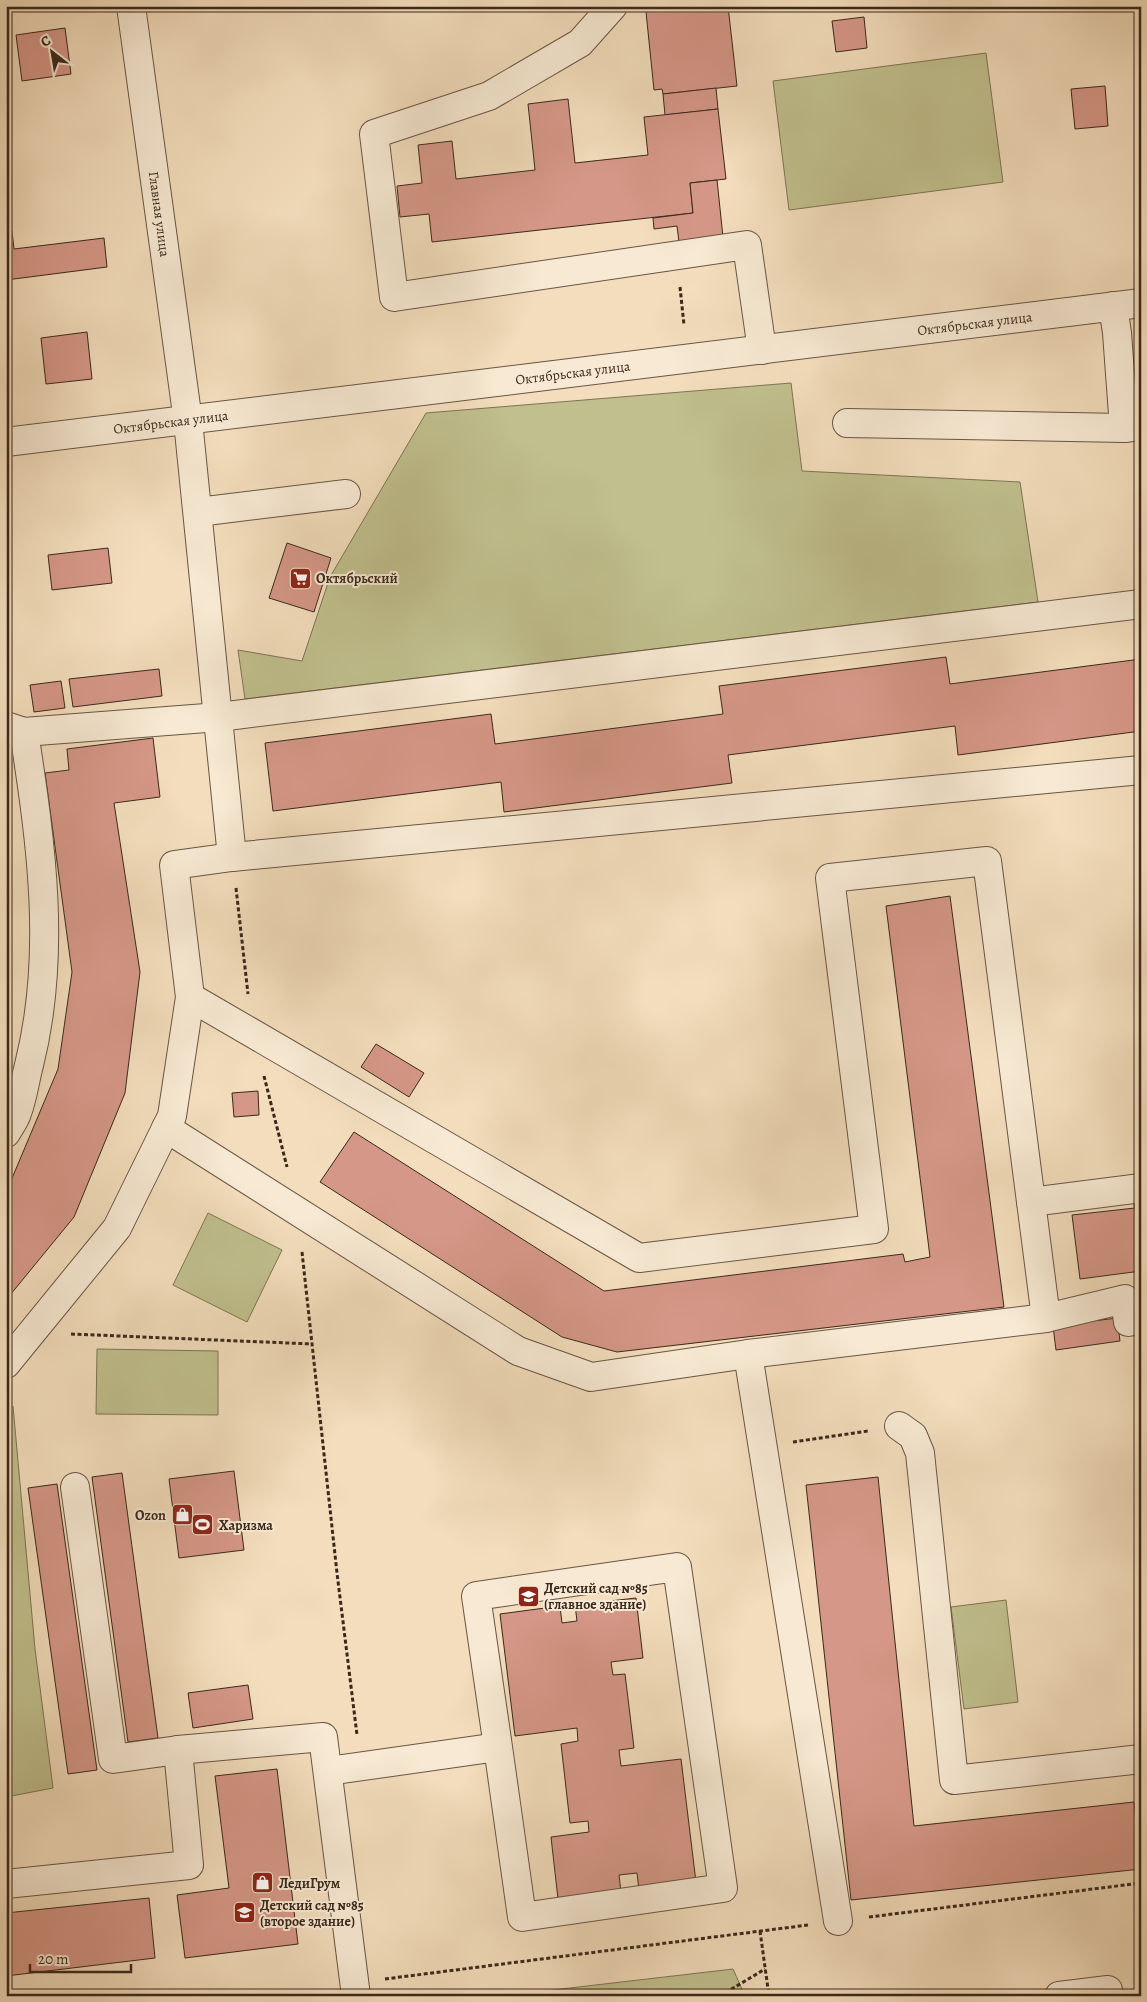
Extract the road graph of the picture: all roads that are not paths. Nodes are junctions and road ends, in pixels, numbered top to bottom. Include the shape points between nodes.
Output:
1 (131, 6) edge
2 (613, 6) edge
3 (1141, 303) edge
4 (1113, 306) junction
5 (762, 350) junction
6 (188, 421) junction
7 (847, 423) dead end
8 (1132, 427) edge
9 (6, 442) edge
10 (346, 494) dead end
11 (198, 512) junction
12 (1141, 604) edge
13 (219, 717) junction
14 (15, 729) edge
15 (1141, 770) edge
16 (232, 857) junction
17 (190, 997) junction
18 (166, 1128) junction
19 (6, 1133) edge
20 (1141, 1188) edge
21 (1031, 1202) junction
22 (1046, 1318) junction
23 (1141, 1320) edge
24 (748, 1354) junction
25 (6, 1364) edge
26 (899, 1426) road end
27 (76, 1486) dead end
28 (498, 1747) junction
29 (178, 1750) junction
30 (1141, 1759) edge
31 (328, 1771) junction
32 (6, 1884) edge
33 (838, 1921) road end
34 (356, 1989) edge
35 (1058, 1996) edge
36 (1109, 1996) edge

1 - 6 street, Главная улица
2 - 5 street via 580,43 489,96 374,134 394,297 747,246
3 - 4 street, Октябрьская улица
4 - 5 street, Октябрьская улица
4 - 8 street
5 - 6 street, Октябрьская улица
6 - 9 street, Октябрьская улица
6 - 11 street, Главная улица
7 - 8 street
10 - 11 street
11 - 13 street, Главная улица
12 - 13 street
13 - 14 street
13 - 16 street, Главная улица
14 - 19 street via 34,798 44,878 46,933 37,1033 17,1113
15 - 16 street
16 - 17 street via 174,865
17 - 18 street via 172,1116
17 - 21 street via 639,1258 874,1229 830,878 987,861
18 - 24 street via 518,1351 590,1377
18 - 25 street via 117,1228
20 - 21 street
21 - 22 street
22 - 23 street via 1125,1299 1128,1322
22 - 24 street
24 - 33 street
26 - 30 street via 913,1436 920,1453 954,1780
27 - 29 street via 114,1759
28 - 28 street via 522,1917 724,1888 677,1567 476,1596
28 - 31 street
29 - 31 street via 323,1737
29 - 32 street via 189,1864
31 - 34 street
35 - 36 street via 1108,1990

